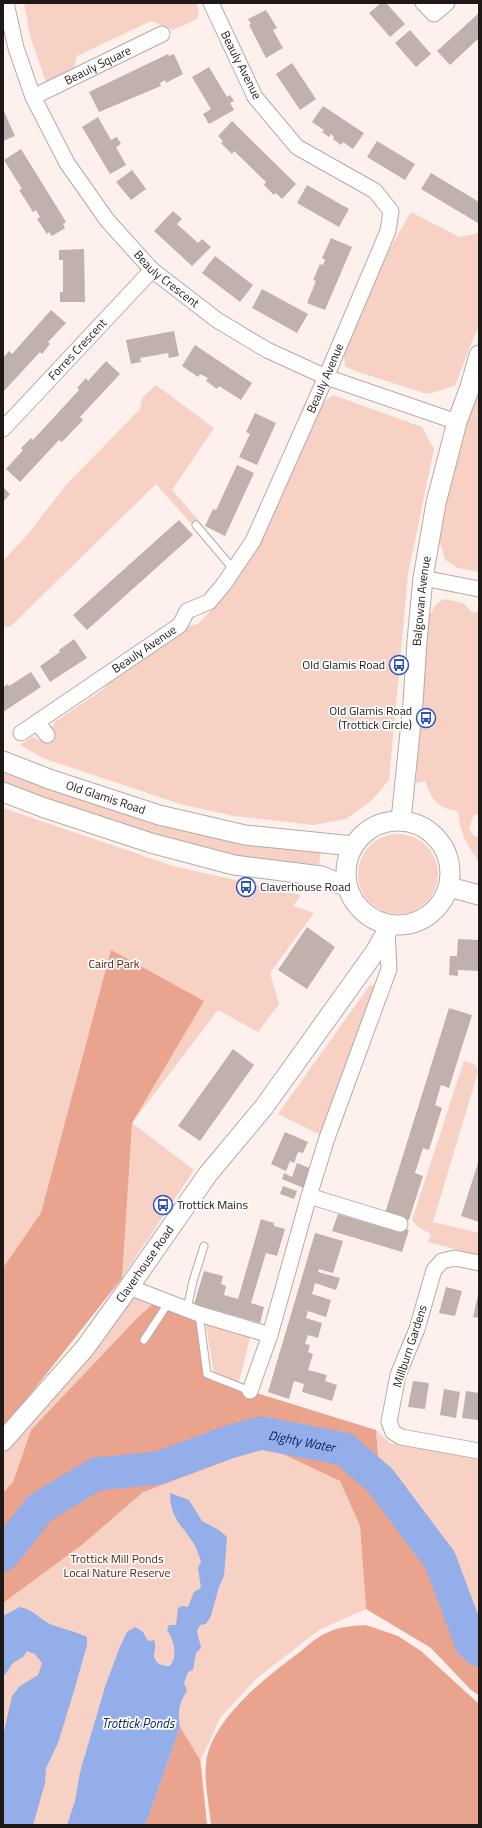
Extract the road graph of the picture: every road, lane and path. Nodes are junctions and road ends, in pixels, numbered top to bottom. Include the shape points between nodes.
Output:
1 (6, 3) edge
2 (211, 3) edge
3 (424, 3) edge
4 (447, 3) edge
5 (162, 34) dead end
6 (33, 97) junction
7 (152, 270) junction
8 (479, 355) edge
9 (326, 377) junction
10 (475, 383) edge
11 (457, 422) junction
12 (3, 429) edge
13 (196, 525) dead end
14 (234, 570) junction
15 (424, 578) junction
16 (479, 590) edge
17 (38, 722) junction
18 (21, 733) dead end
19 (47, 735) dead end
20 (3, 761) edge
21 (3, 792) edge
22 (401, 820) junction
23 (353, 846) junction
24 (347, 887) junction
25 (449, 887) junction
26 (479, 895) edge
27 (388, 928) junction
28 (309, 1196) junction
29 (400, 1224) dead end
30 (204, 1246) dead end
31 (479, 1263) edge
32 (130, 1286) junction
33 (169, 1302) junction
34 (193, 1312) junction
35 (270, 1335) junction
36 (144, 1340) dead end
37 (250, 1391) joint
38 (3, 1441) edge
39 (479, 1451) edge

1 - 6 street, Beauly Crescent via 16,48
2 - 9 street, Beauly Avenue via 255,97 297,147 375,191 391,211 388,232
3 - 4 street via 434,14
5 - 6 street, Beauly Square
6 - 7 street, Beauly Crescent via 72,170 107,220
7 - 9 street, Beauly Crescent via 217,320 267,350
7 - 12 street, Forres Crescent
8 - 10 street, Balgowan Avenue
9 - 11 street, Beauly Crescent
9 - 14 street, Beauly Avenue via 253,541
10 - 11 street, Balgowan Avenue
11 - 15 street, Balgowan Avenue via 436,502
13 - 14 lane
14 - 17 street, Beauly Avenue via 208,602 186,611 180,625
15 - 16 street
15 - 22 street, Balgowan Avenue
17 - 18 street, Beauly Avenue
17 - 19 street
20 - 23 street, Old Glamis Road via 49,779 160,815 246,835
21 - 24 street via 151,843 234,865 322,876
22 - 23 street via 382,823 365,832
22 - 25 street via 419,824 434,834 446,849 451,867
23 - 24 street via 346,866
24 - 27 street via 363,913
25 - 26 street
25 - 27 street via 441,904 428,917 414,924
27 - 28 street via 389,969 327,1138
27 - 32 street, Claverhouse Road via 375,952 264,1107 208,1174
28 - 29 street
28 - 35 street
30 - 34 lane via 193,1281
31 - 39 street, Millburn Gardens via 455,1258 442,1261 434,1270 417,1329 398,1375 389,1422 393,1432 401,1437
32 - 33 street
32 - 38 street, Claverhouse Road via 85,1348
33 - 34 street
33 - 36 lane
34 - 35 street
34 - 37 lane via 207,1374
35 - 37 street

